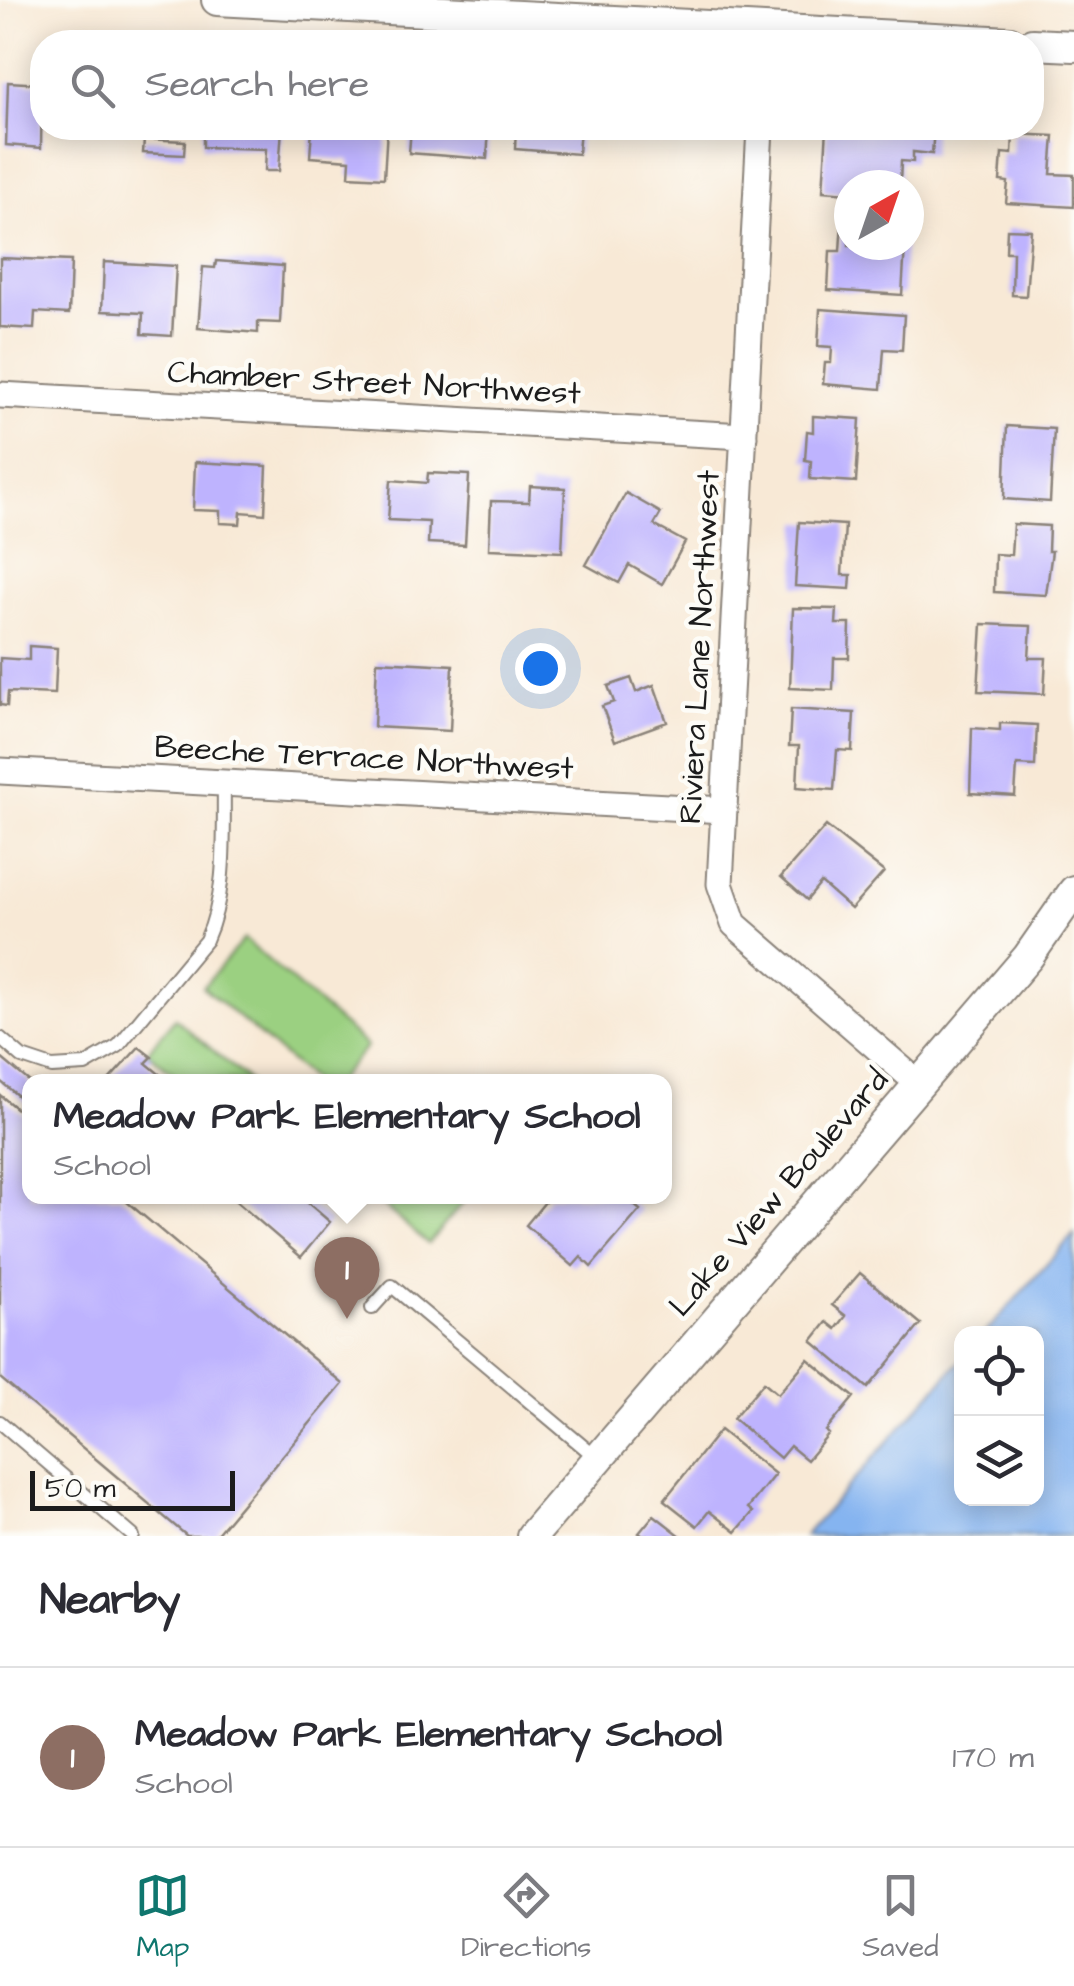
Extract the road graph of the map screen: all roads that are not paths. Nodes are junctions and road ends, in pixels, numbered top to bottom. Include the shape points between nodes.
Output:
1 (218, 0) edge
2 (674, 30) edge
3 (1044, 45) edge
4 (1074, 46) edge
5 (759, 140) edge
6 (0, 395) edge
7 (744, 436) junction
8 (0, 770) edge
9 (224, 783) junction
10 (724, 810) junction
11 (1074, 891) edge
12 (0, 1038) edge
13 (919, 1084) junction
14 (372, 1308) dead end
15 (0, 1422) edge
16 (598, 1459) junction
17 (133, 1536) edge
18 (532, 1536) edge

1 - 2 street
3 - 4 street
5 - 7 street, Riviera Lane Northwest
6 - 7 street, Chamber Street Northwest
7 - 10 street, Riviera Lane Northwest
8 - 9 street, Beeche Terrace Northwest
9 - 10 street, Beeche Terrace Northwest
9 - 12 lane via 216,919 118,1046 84,1065 52,1067 22,1056
10 - 13 street, Riviera Lane Northwest via 720,884 734,924
11 - 13 street, Lake View Boulevard via 1028,957
13 - 16 street, Lake View Boulevard
14 - 16 lane via 392,1286
15 - 17 lane
16 - 18 street, Lake View Boulevard

